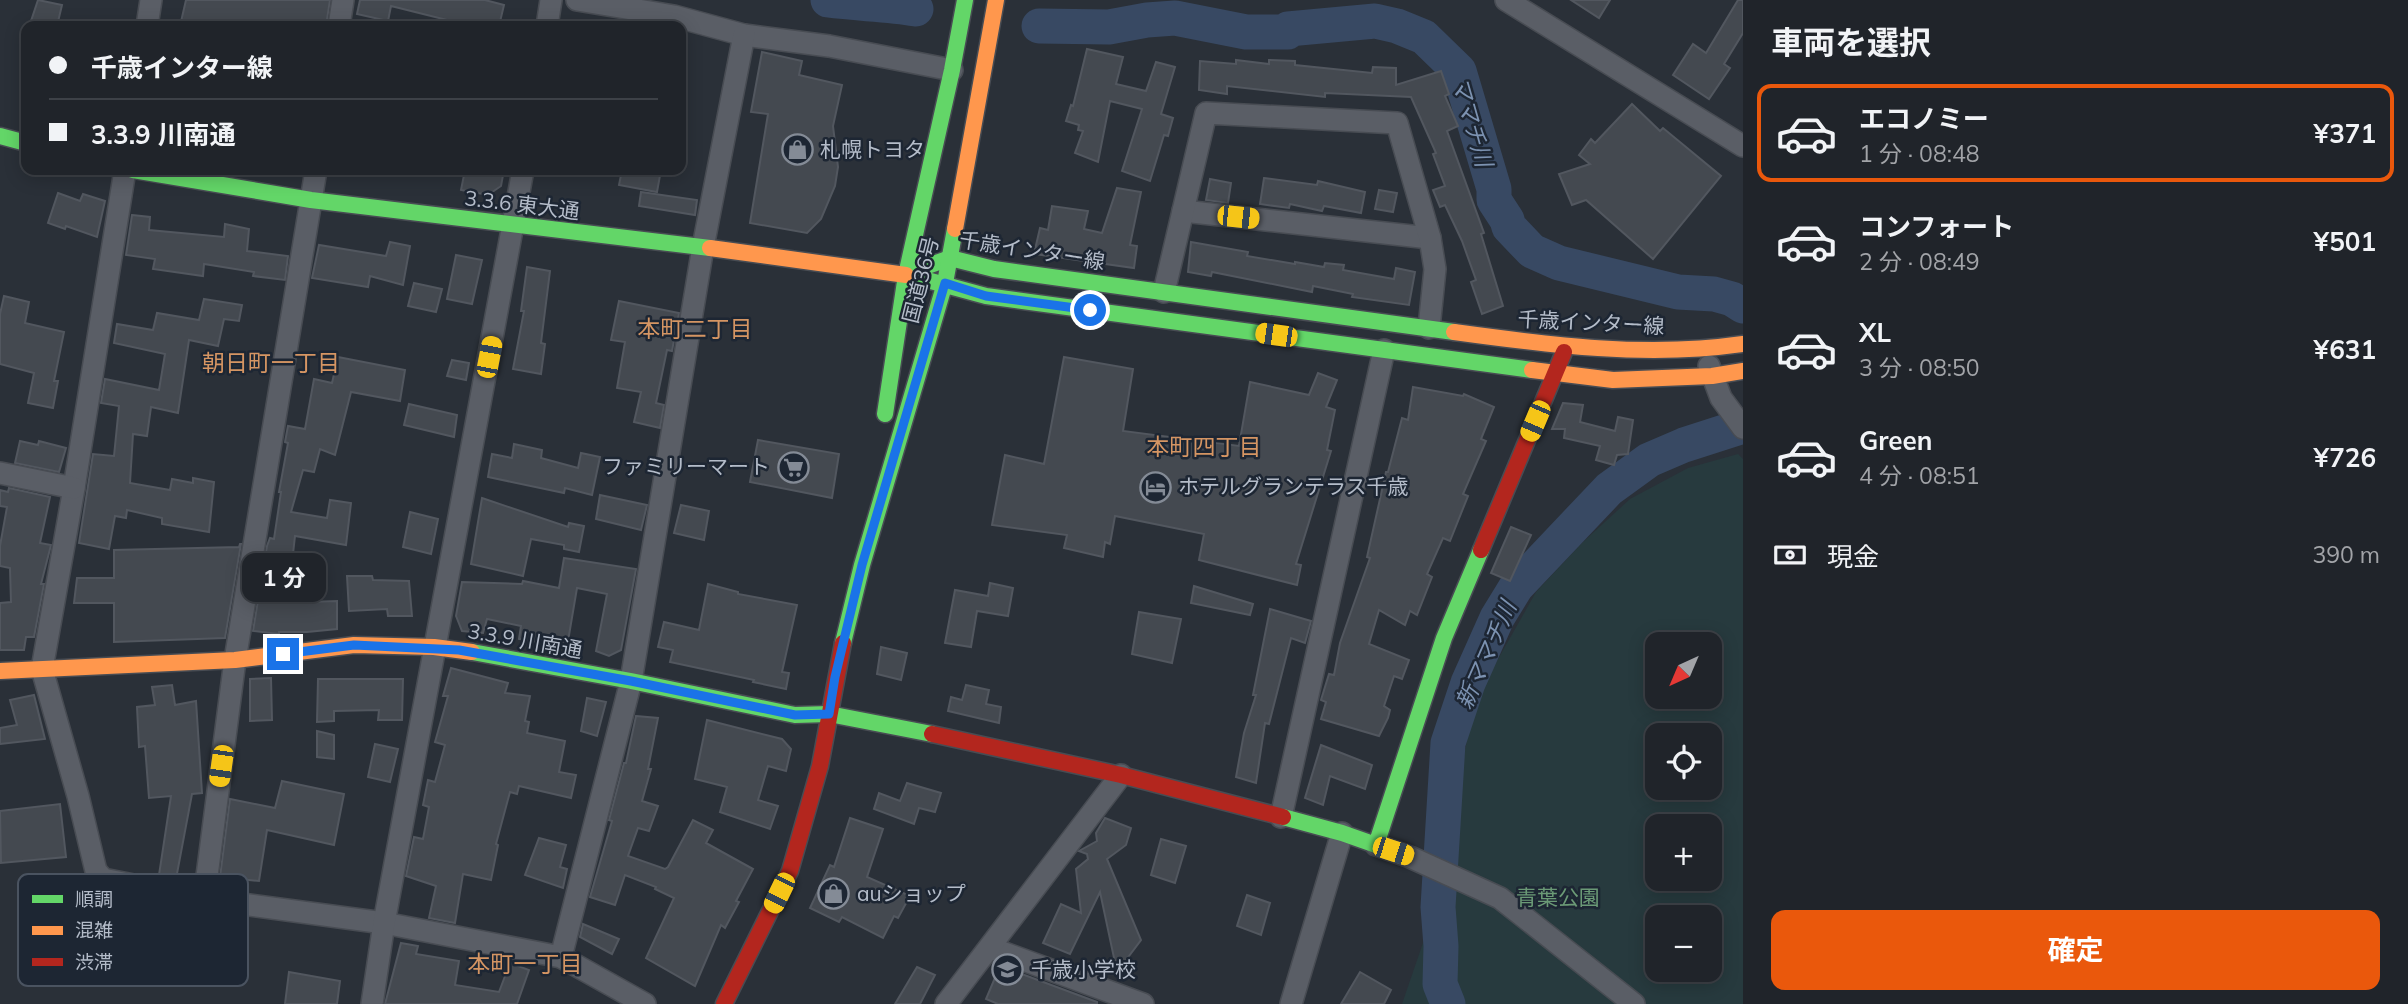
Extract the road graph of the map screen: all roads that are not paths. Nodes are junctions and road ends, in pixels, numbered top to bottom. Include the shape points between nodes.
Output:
1 (151, 0) edge
2 (343, 0) edge
3 (551, 0) edge
4 (577, 0) edge
5 (965, 0) edge
6 (996, 0) edge
7 (1506, 0) edge
8 (1539, 9) edge
9 (148, 21) edge
10 (340, 21) edge
11 (548, 21) edge
12 (744, 35) junction
13 (953, 70) junction
14 (0, 136) edge
15 (21, 142) edge
16 (1743, 146) edge
17 (124, 175) edge
18 (162, 175) edge
19 (315, 175) edge
20 (522, 175) edge
21 (311, 201) junction
22 (1183, 211) junction
23 (514, 226) junction
24 (1430, 238) junction
25 (703, 247) junction
26 (950, 258) junction
27 (906, 275) junction
28 (945, 283) junction
29 (1164, 292) junction
30 (1429, 328) junction
31 (1743, 344) edge
32 (1566, 348) junction
33 (1384, 350) junction
34 (1702, 350) junction
35 (1743, 371) edge
36 (1555, 373) junction
37 (1712, 376) junction
38 (1743, 428) edge
39 (0, 473) edge
40 (74, 488) junction
41 (862, 565) junction
42 (434, 648) junction
43 (235, 660) junction
44 (41, 669) junction
45 (0, 671) edge
46 (631, 681) junction
47 (829, 714) junction
48 (1121, 775) junction
49 (1281, 817) junction
50 (1342, 833) junction
51 (1376, 845) junction
52 (99, 874) edge
53 (207, 874) edge
54 (248, 905) edge
55 (384, 923) junction
56 (991, 948) junction
57 (561, 957) junction
58 (372, 1004) edge
59 (645, 1004) edge
60 (724, 1004) edge
61 (946, 1004) edge
62 (1143, 1004) edge
63 (1291, 1004) edge
64 (1634, 1004) edge

1 - 9 street
2 - 10 street
3 - 11 street
4 - 12 street via 674,16
5 - 13 main road, 国道36号
6 - 26 main road, 国道36号
7 - 8 street
8 - 16 street
12 - 13 street
12 - 25 street
13 - 27 main road, 国道36号
14 - 15 main road
17 - 40 street
18 - 21 main road, 3.3.6 東大通
19 - 21 street
20 - 23 street
21 - 23 main road, 3.3.6 東大通
21 - 43 street
22 - 24 street
22 - 24 street via 1206,113 1397,123
22 - 29 street
23 - 25 main road, 3.3.6 東大通
23 - 42 street
24 - 30 street via 1435,269
25 - 27 main road, 3.3.6 東大通
25 - 46 street
26 - 27 main road, 千歳インター線
26 - 28 main road, 国道36号
26 - 29 main road, 千歳インター線 via 994,269
27 - 28 main road
27 - 41 main road, 国道36号
28 - 33 main road via 986,296
28 - 41 main road, 国道36号
29 - 30 main road, 千歳インター線
30 - 32 main road, 千歳インター線
31 - 34 main road, 千歳インター線
32 - 34 main road, 千歳インター線
32 - 36 main road
33 - 36 main road
33 - 49 street
34 - 37 street
35 - 37 main road
36 - 37 main road via 1613,380
36 - 51 main road via 1444,638
37 - 38 street via 1721,398
39 - 40 street
40 - 44 street
41 - 47 main road, 国道36号
42 - 43 main road, 3.3.9 川南通 via 354,645
42 - 46 main road, 3.3.9 川南通
42 - 55 street
43 - 44 main road, 3.3.9 川南通
43 - 53 street
44 - 45 main road, 3.3.9 川南通
44 - 52 street
46 - 47 main road, 3.3.9 川南通 via 795,715
46 - 57 street
47 - 48 main road, 3.3.9 川南通
47 - 60 main road, 国道36号 via 820,766 790,871
48 - 49 main road, 3.3.9 川南通
48 - 56 street
49 - 50 main road, 3.3.9 川南通
50 - 51 main road, 3.3.9 川南通
50 - 63 street
51 - 64 street via 1500,898
54 - 55 street
55 - 57 street
55 - 58 street
56 - 61 street
56 - 62 street
57 - 59 street

